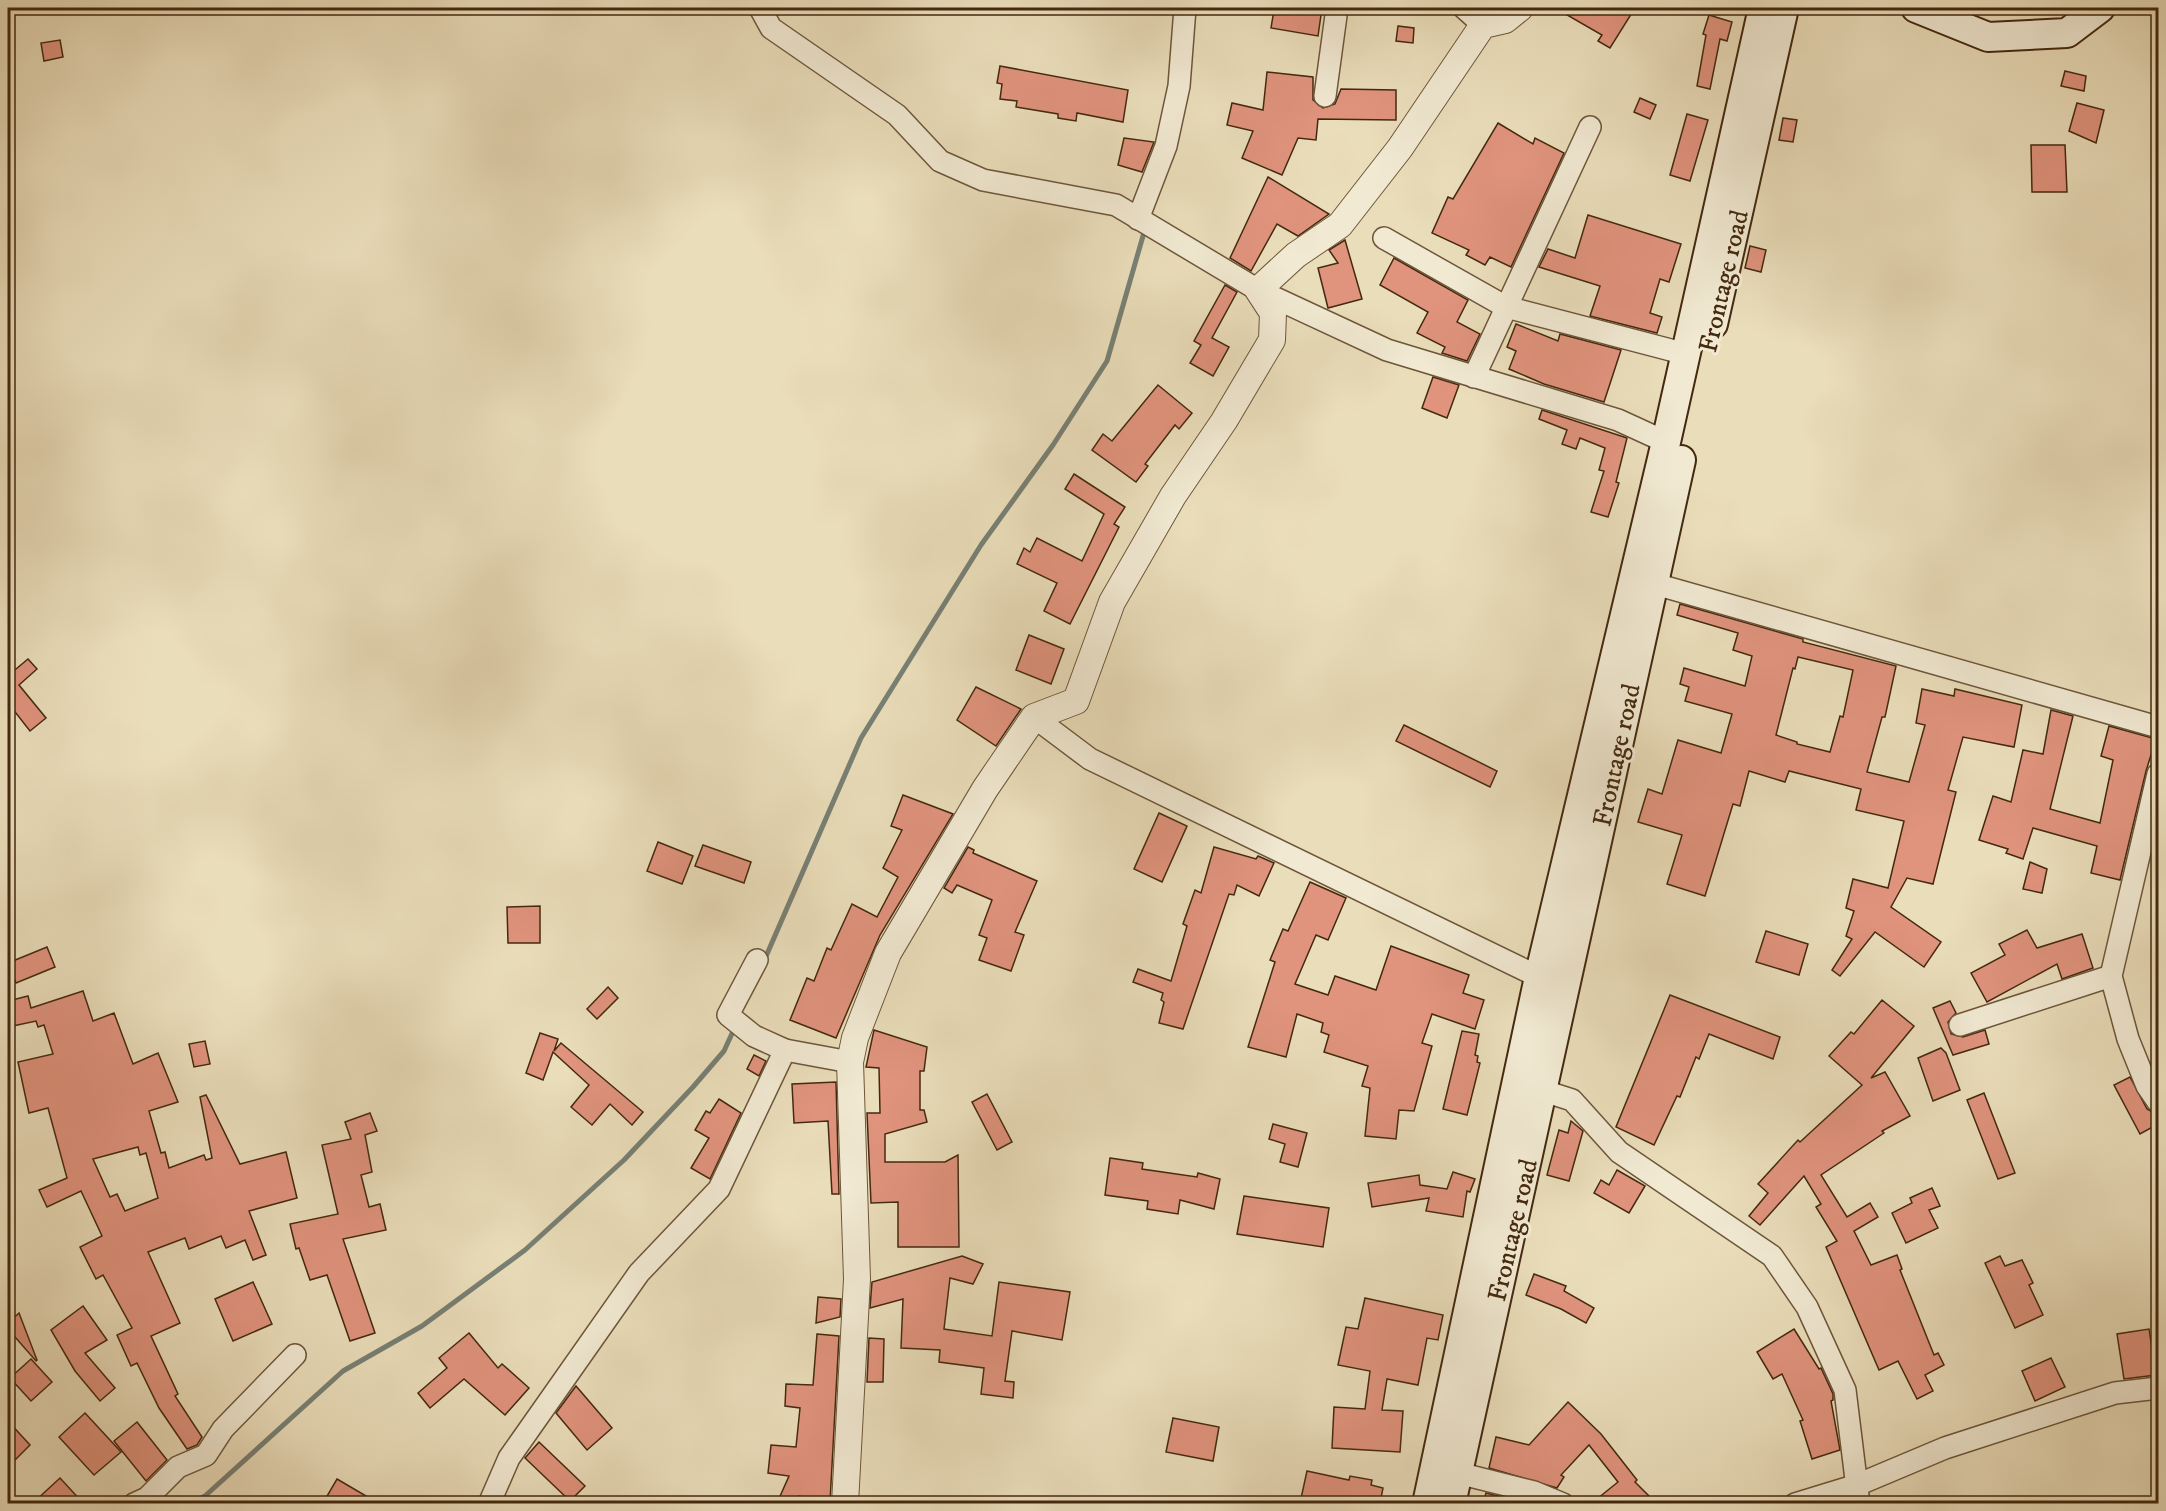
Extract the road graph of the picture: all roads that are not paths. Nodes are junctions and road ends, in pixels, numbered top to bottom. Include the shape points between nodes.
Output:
1 (760, 8) edge
2 (1185, 8) edge
3 (1337, 8) edge
4 (1464, 8) edge
5 (1520, 8) edge
6 (1767, 8) edge
7 (1916, 8) edge
8 (2100, 8) edge
9 (1483, 26) junction
10 (1325, 96) dead end
11 (1590, 127) dead end
12 (1138, 219) junction
13 (1384, 238) dead end
14 (1258, 290) junction
15 (1506, 308) junction
16 (1686, 354) junction
17 (1474, 377) junction
18 (1666, 442) junction
19 (1643, 580) junction
20 (1034, 717) junction
21 (2158, 727) edge
22 (2158, 774) edge
23 (757, 960) dead end
24 (2111, 976) junction
25 (1539, 977) junction
26 (1960, 1025) dead end
27 (785, 1050) junction
28 (850, 1062) junction
29 (1544, 1091) junction
30 (2158, 1102) edge
31 (295, 1355) dead end
32 (2158, 1388) edge
33 (1458, 1473) junction
34 (1858, 1494) edge
35 (134, 1503) edge
36 (489, 1503) edge
37 (845, 1503) edge
38 (1426, 1503) edge
39 (1451, 1503) edge
40 (1563, 1503) edge
41 (1795, 1503) edge

1 - 12 street via 771,28 897,115 940,161 983,180 1116,205
2 - 12 street via 1179,86 1166,146
3 - 10 street
4 - 9 street
5 - 9 street via 1505,20
6 - 16 main road
6 - 19 main road, Frontage road
7 - 8 main road via 1988,37 2067,33
9 - 14 street via 1400,148 1340,225 1296,255
11 - 15 street
12 - 14 street
13 - 15 street
14 - 17 street via 1387,350
14 - 20 street via 1273,313 1272,340 1173,496 1112,602 1076,701
15 - 16 street
15 - 17 street
16 - 18 main road
17 - 18 street via 1617,420
18 - 19 main road
19 - 21 street
19 - 25 main road
19 - 29 main road, Frontage road
20 - 25 street via 1090,759
20 - 28 street via 979,799 888,953 855,1038
22 - 24 street
23 - 27 street via 728,1015 754,1036
24 - 26 street
24 - 30 street via 2128,1039 2147,1086
25 - 38 main road
27 - 28 street
27 - 36 street via 719,1189 639,1273 509,1458
28 - 37 street via 857,1279
29 - 33 main road, Frontage road
29 - 34 street via 1572,1100 1619,1152 1772,1256 1807,1306 1845,1390
31 - 35 street via 222,1430 206,1455 178,1467 147,1498
32 - 34 street via 2115,1393 1946,1448
33 - 39 main road, Frontage road
33 - 40 street
34 - 41 street

